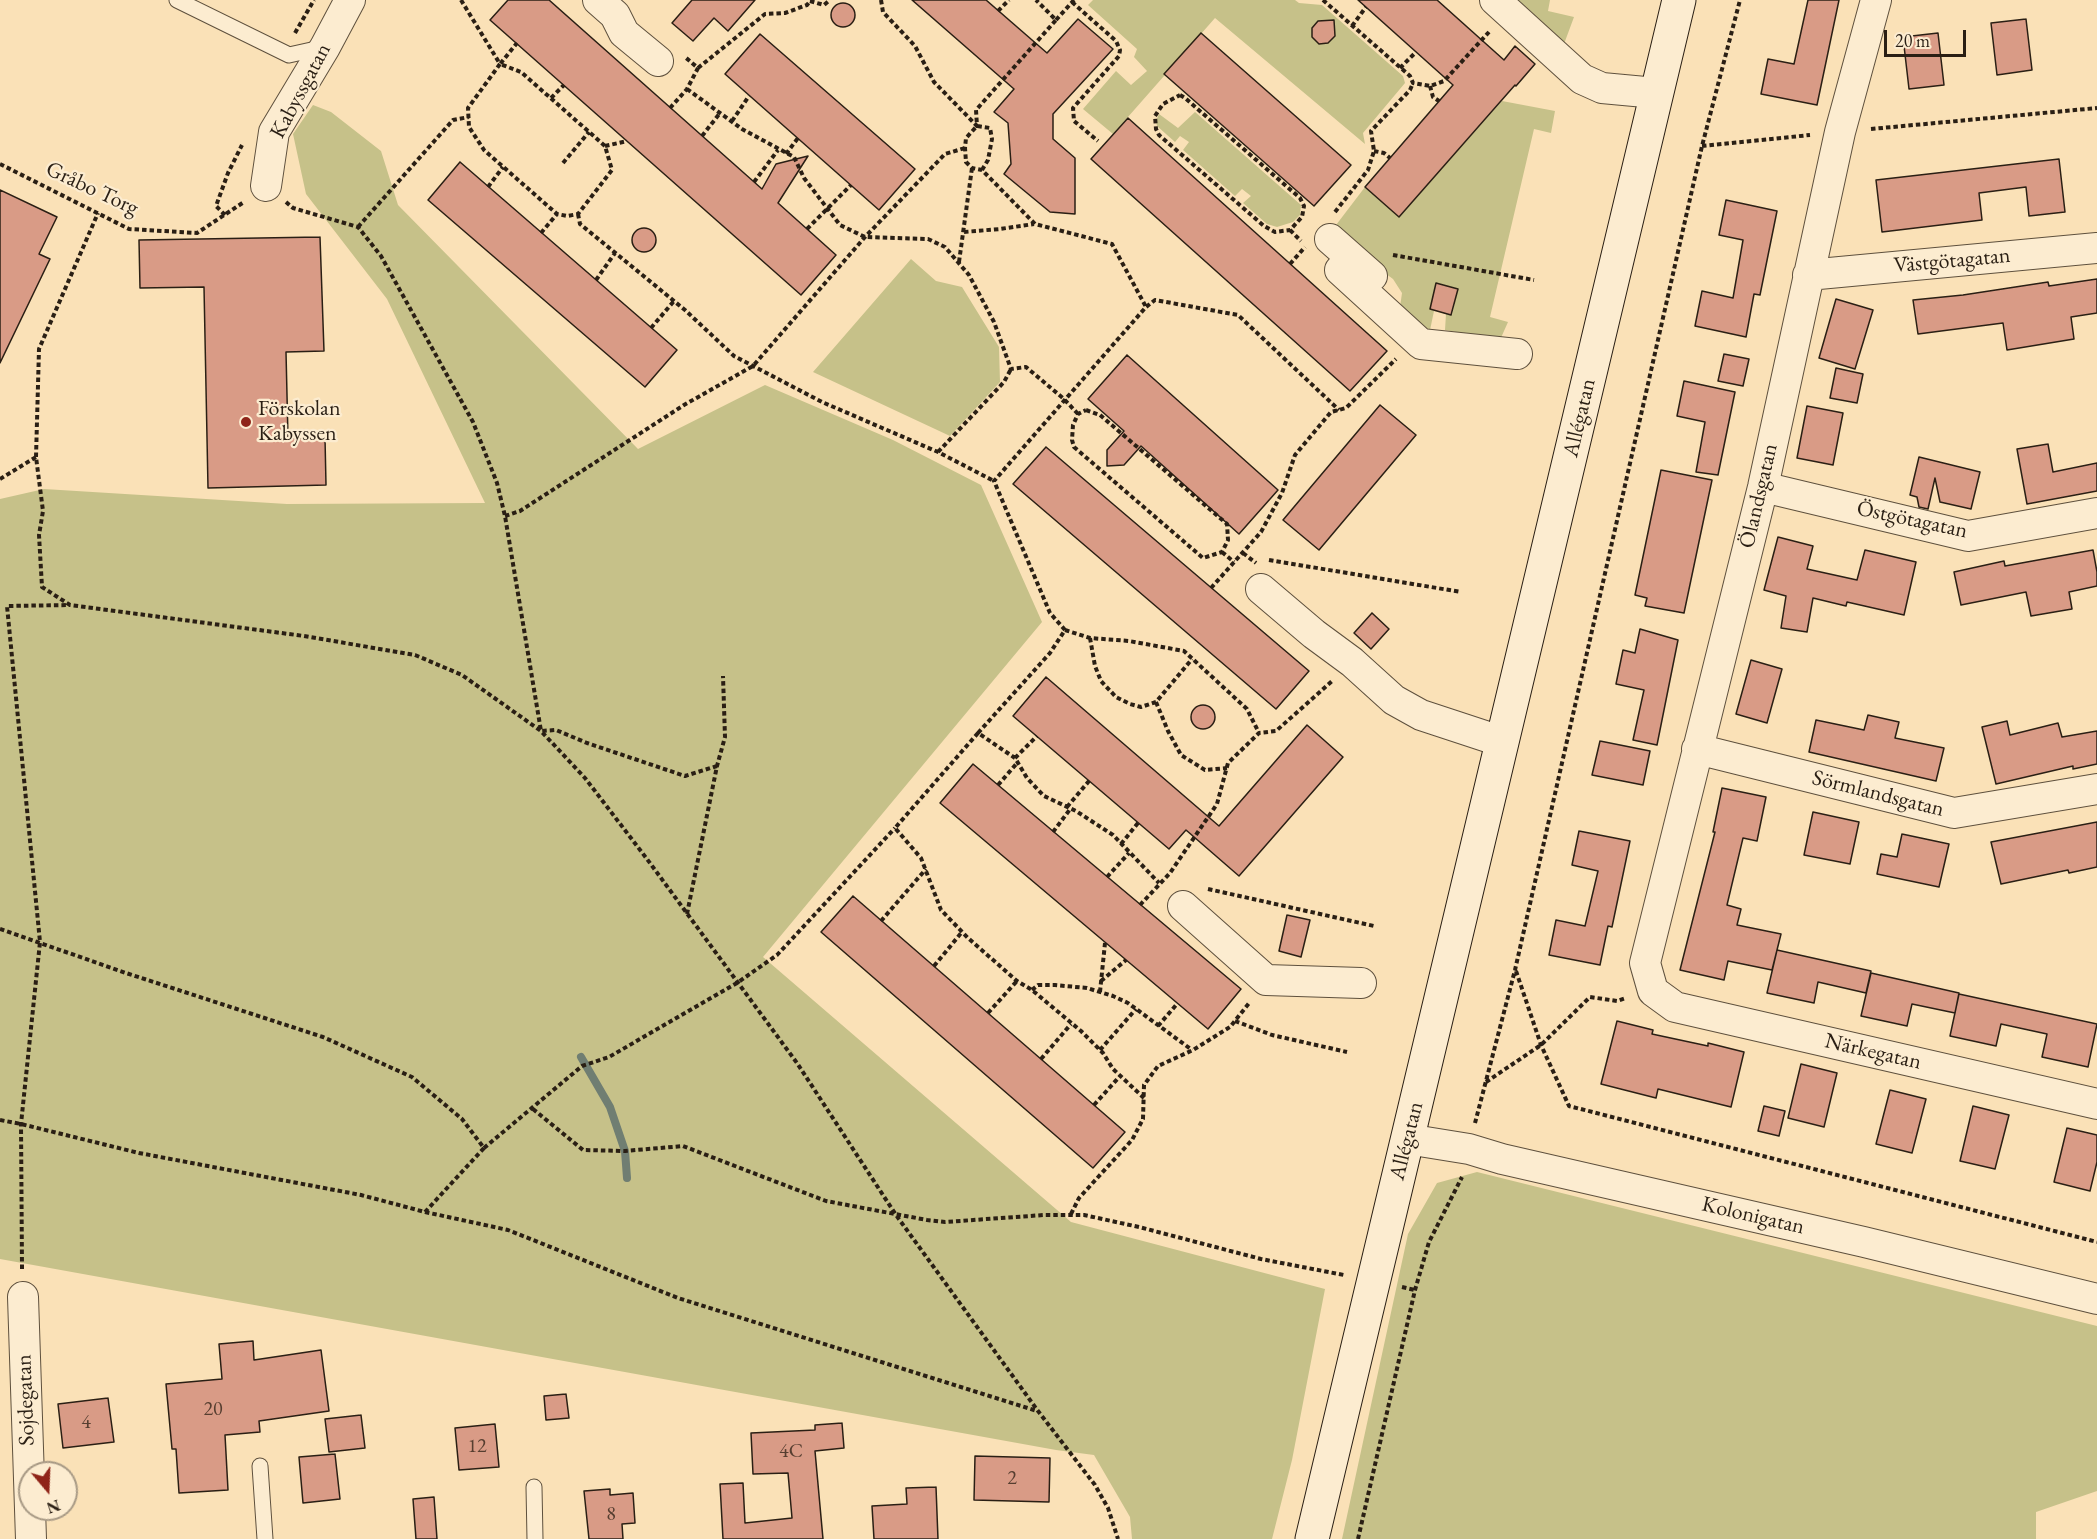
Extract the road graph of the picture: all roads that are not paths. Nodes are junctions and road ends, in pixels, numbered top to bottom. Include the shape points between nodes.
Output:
1 (177, 0) edge
2 (350, 0) edge
3 (598, 0) edge
4 (1679, 0) edge
5 (1876, 0) edge
6 (1501, 6) edge
7 (325, 47) junction
8 (658, 61) dead end
9 (1656, 93) junction
10 (266, 186) road end
11 (1320, 235) road end
12 (2097, 248) edge
13 (1340, 270) dead end
14 (1808, 275) junction
15 (1386, 312) junction
16 (1517, 354) dead end
17 (1762, 487) junction
18 (2097, 513) edge
19 (1261, 567) road end
20 (1503, 742) junction
21 (1697, 749) junction
22 (2097, 789) edge
23 (1176, 892) road end
24 (1361, 983) dead end
25 (1653, 991) joint
26 (2097, 1104) edge
27 (1407, 1139) junction
28 (22, 1297) road end
29 (2097, 1299) edge
30 (260, 1466) dead end
31 (534, 1487) dead end
32 (31, 1539) edge
33 (265, 1539) edge
34 (535, 1539) edge
35 (1312, 1539) edge

1 - 7 lane via 289,55
2 - 7 street, Kabyssgatan
3 - 8 street via 615,15 624,33
4 - 9 street, Allégatan
5 - 14 street, Ölandsgatan via 1840,132
6 - 9 street via 1582,79 1602,88
7 - 10 street, Kabyssgatan via 274,132
9 - 20 street, Allégatan
11 - 15 street via 1386,289
12 - 14 street, Västgötagatan
13 - 15 street
14 - 17 street, Ölandsgatan
15 - 16 street via 1421,344
17 - 18 street, Östgötagatan via 1968,536
17 - 21 street, Ölandsgatan
19 - 20 street via 1314,634 1394,700 1421,715
20 - 27 street, Allégatan
21 - 22 street, Sörmlandsgatan via 1954,813
21 - 25 street, Ölandsgatan via 1645,963
23 - 24 street via 1266,980
25 - 26 street, Närkegatan via 1675,1006
27 - 29 street, Kolonigatan via 1469,1149
27 - 35 street, Allégatan
28 - 32 street, Sojdegatan
30 - 33 lane
31 - 34 lane

